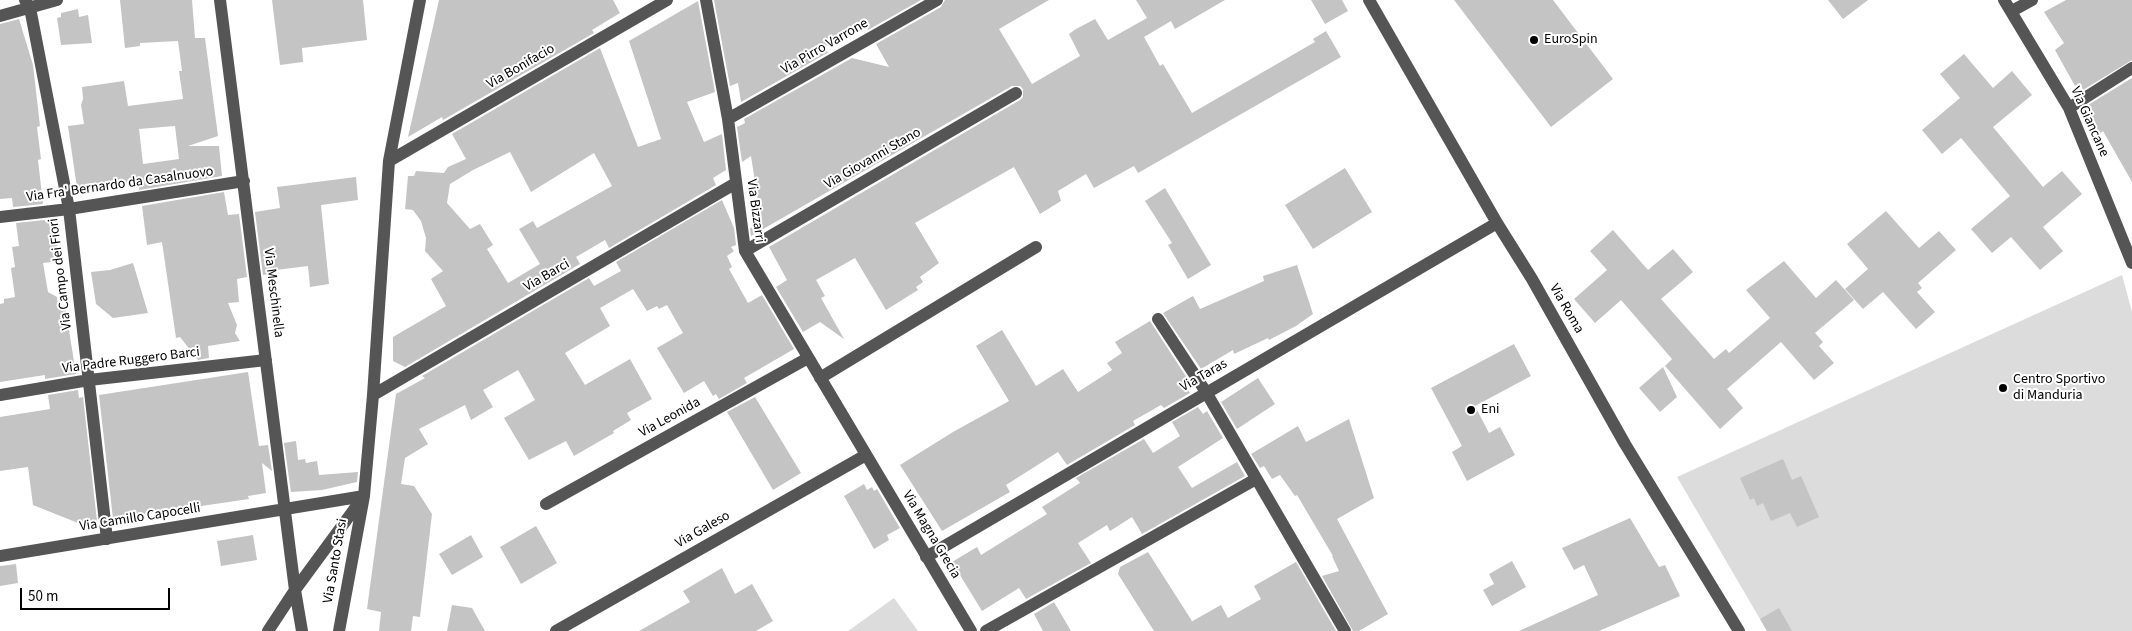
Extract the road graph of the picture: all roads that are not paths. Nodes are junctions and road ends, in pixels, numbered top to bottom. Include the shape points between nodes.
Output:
1 (57, 0) edge
2 (220, 0) edge
3 (420, 0) edge
4 (667, 0) edge
5 (706, 0) edge
6 (937, 0) edge
7 (1369, 0) edge
8 (2004, 0) edge
9 (2032, 0) edge
10 (28, 4) edge
11 (2012, 11) junction
12 (0, 16) edge
13 (2132, 68) edge
14 (1016, 94) dead end
15 (2069, 108) junction
16 (728, 119) junction
17 (389, 160) junction
18 (244, 181) junction
19 (736, 182) junction
20 (69, 209) junction
21 (0, 217) edge
22 (1497, 223) junction
23 (1036, 247) dead end
24 (745, 251) junction
25 (2132, 262) edge
26 (1158, 319) dead end
27 (808, 358) junction
28 (266, 360) junction
29 (820, 378) junction
30 (89, 380) junction
31 (1206, 392) junction
32 (0, 395) edge
33 (373, 395) junction
34 (866, 455) junction
35 (1256, 479) junction
36 (364, 496) junction
37 (546, 504) dead end
38 (285, 510) junction
39 (107, 539) junction
40 (0, 556) edge
41 (926, 557) junction
42 (295, 590) junction
43 (268, 631) edge
44 (302, 631) edge
45 (339, 631) edge
46 (556, 631) edge
47 (971, 631) edge
48 (986, 631) edge
49 (1345, 631) edge
50 (1739, 631) edge

1 - 10 street
2 - 18 street, Via Meschinella
3 - 17 street, Via Santo Stasi
4 - 17 street, Via Bonifacio
5 - 16 street, Via Bizzarri
6 - 16 street, Via Pirro Varrone
7 - 22 street, Via Roma
8 - 11 street, Via Giancane
9 - 11 street
10 - 12 street
10 - 20 street, Via Campo dei Fiori
11 - 15 street, Via Giancane
13 - 15 street
14 - 24 street, Via Giovanni Stano
15 - 25 street, Via Giancane
16 - 19 street, Via Bizzarri
17 - 33 street, Via Santo Stasi
18 - 20 street, Via Fra' Bernardo da Casalnuovo
18 - 28 street, Via Meschinella
19 - 24 street, Via Bizzarri
19 - 33 street, Via Barci
20 - 21 street, Via Fra' Bernardo da Casalnuovo
20 - 30 street, Via Campo dei Fiori
22 - 31 street, Via Taras
22 - 50 street, Via Roma via 1625,444
23 - 29 street
24 - 27 street, Via Bizzarri
26 - 31 street
27 - 29 street, Via Bizzarri
27 - 37 street, Via Leonida
28 - 30 street, Via Padre Ruggero Barci
28 - 38 street, Via Meschinella
29 - 34 street, Via Bizzarri
30 - 32 street, Via Padre Ruggero Barci
30 - 39 street, Via Campo dei Fiori
31 - 35 street
31 - 41 street, Via Taras
33 - 36 street, Via Santo Stasi
34 - 41 street, Via Magna Grecia
34 - 46 street, Via Galeso
35 - 48 street
35 - 49 street
36 - 38 street, Via Camillo Capocelli
36 - 42 street
36 - 45 street, Via Santo Stasi
38 - 39 street, Via Camillo Capocelli
38 - 42 street, Via Meschinella
39 - 40 street, Via Camillo Capocelli
41 - 47 street, Via Magna Grecia
42 - 43 street
42 - 44 street

